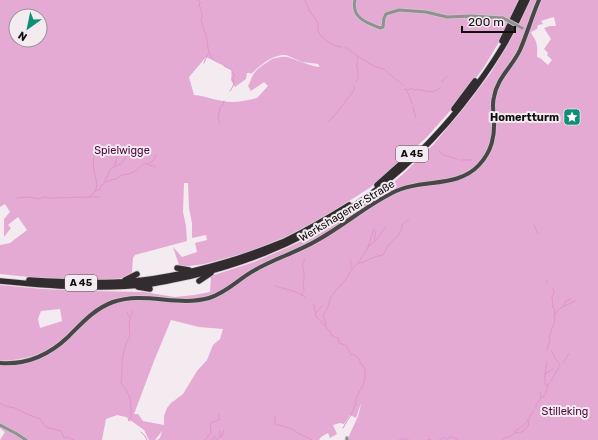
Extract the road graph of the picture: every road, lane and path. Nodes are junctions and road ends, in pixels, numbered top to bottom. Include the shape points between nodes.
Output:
1 (355, 0) edge
2 (522, 0) edge
3 (527, 0) edge
4 (539, 0) edge
5 (527, 31) junction
6 (177, 268) dead end
7 (203, 269) junction
8 (220, 269) junction
9 (138, 274) dead end
10 (0, 277) edge
11 (0, 281) edge
12 (199, 281) dead end
13 (115, 282) junction
14 (124, 286) junction
15 (150, 289) dead end
16 (0, 363) edge
17 (0, 425) edge
18 (26, 440) edge

1 - 5 street, bridge via 354,7 358,16 382,28 386,14 398,10 447,17 503,18
2 - 7 highway, A 45 via 491,60 445,120 412,155 373,189 330,217 284,241
3 - 8 highway, A 45 via 494,62 465,102 432,140 396,175 354,206 309,233 283,246
4 - 5 main road, Werkshagener Straße
5 - 16 main road, Werkshagener Straße via 519,52 495,90 491,146 477,168 455,180 407,187 392,192 318,240 254,270 216,295 188,301 140,297 114,302 90,315 45,354 24,362
6 - 7 highway
7 - 13 highway, A 45 via 150,279
8 - 12 highway
8 - 14 highway, A 45 via 151,284
9 - 13 highway
10 - 13 highway, A 45 via 63,282
11 - 14 highway, A 45 via 67,287
14 - 15 highway
17 - 18 street

